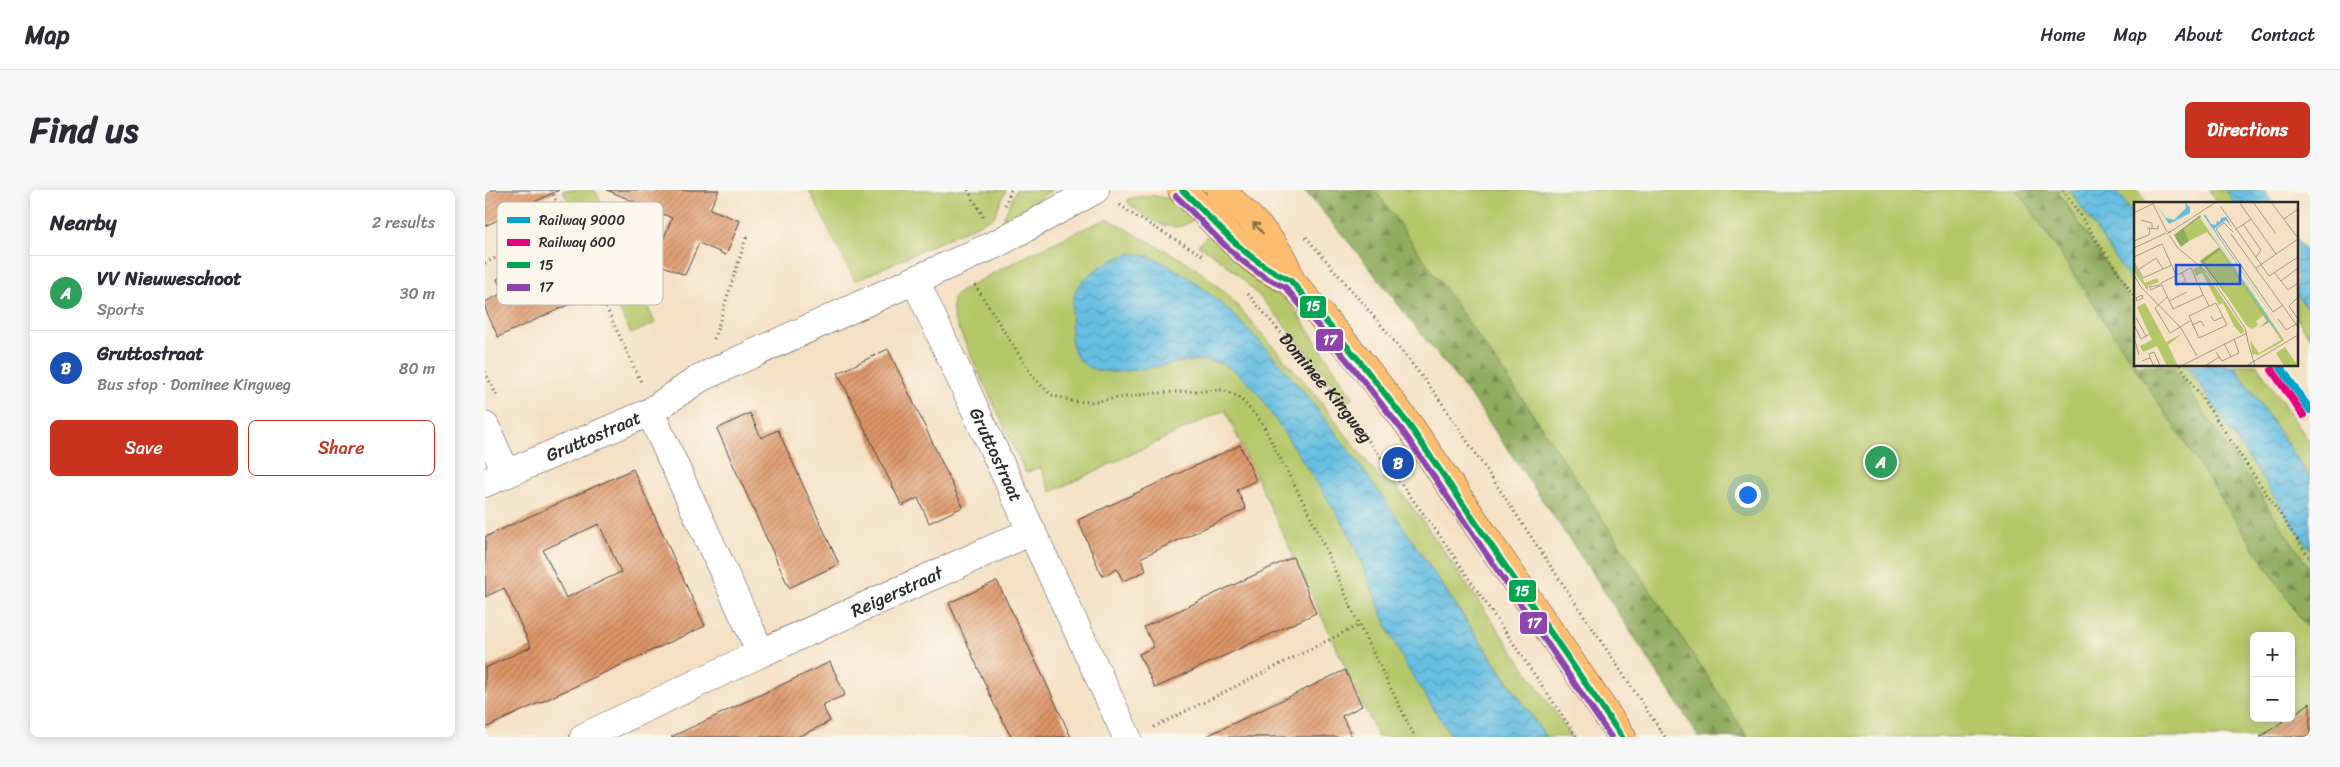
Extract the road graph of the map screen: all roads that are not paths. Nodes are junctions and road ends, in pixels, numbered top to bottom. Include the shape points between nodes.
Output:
1 (1095, 190) edge
2 (1182, 190) edge
3 (1220, 190) edge
4 (915, 280) junction
5 (1290, 280) junction
6 (646, 399) junction
7 (485, 426) edge
8 (496, 478) edge
9 (1032, 531) junction
10 (761, 653) junction
11 (1140, 733) edge
12 (584, 737) edge
13 (1621, 737) edge

1 - 4 street, Gruttostraat via 996,244
2 - 5 main road via 1275,276
5 -> 3 main road via 1288,266 1269,240
4 - 6 street, Gruttostraat via 700,378
4 - 9 street, Gruttostraat
5 - 13 main road via 1409,425
6 - 8 street, Gruttostraat
6 - 10 street
7 - 8 street
9 - 10 street, Reigerstraat
9 - 11 street, Gruttostraat
10 - 12 street, Reigerstraat

